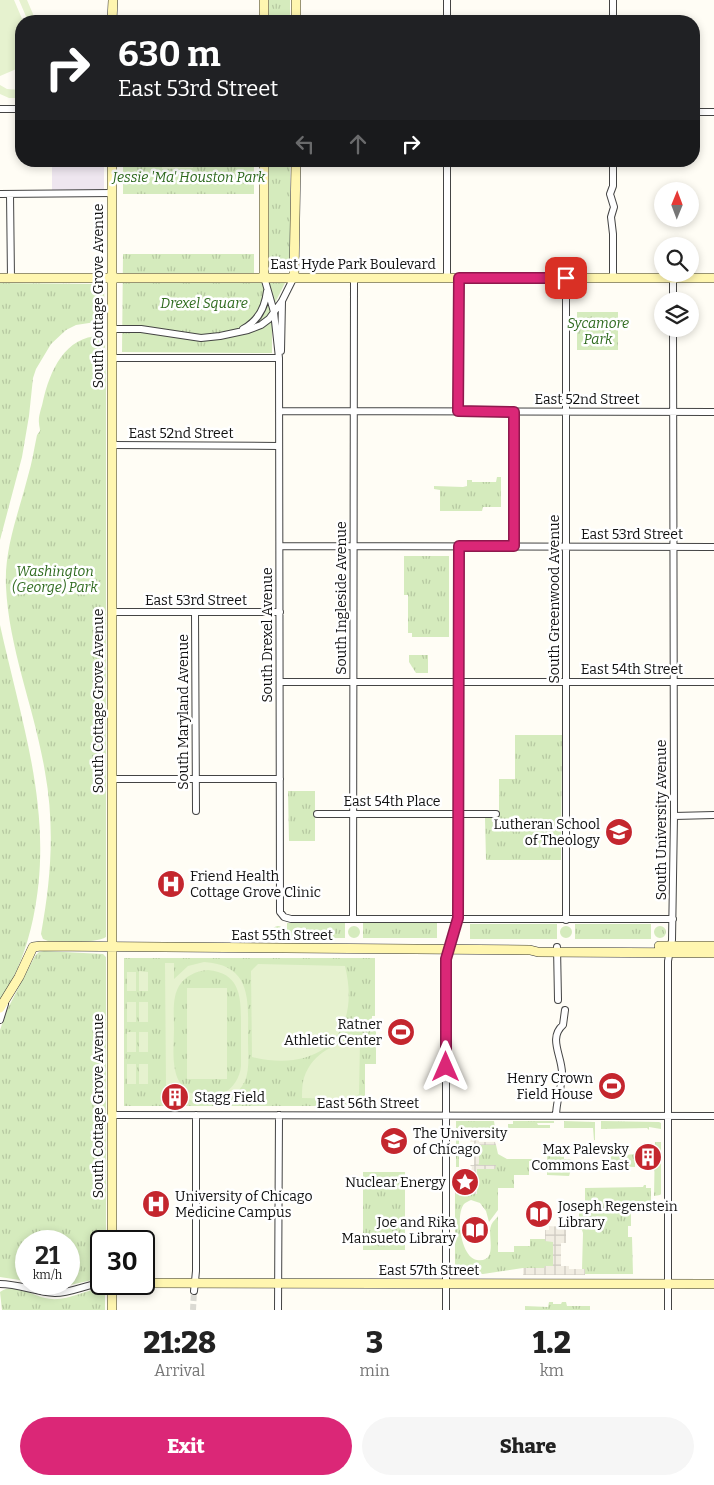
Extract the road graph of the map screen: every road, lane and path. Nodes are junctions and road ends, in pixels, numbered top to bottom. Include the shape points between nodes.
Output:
1 (113, 0) edge
2 (264, 0) edge
3 (296, 0) edge
4 (447, 0) edge
5 (614, 0) edge
6 (112, 15) edge
7 (264, 15) edge
8 (296, 15) edge
9 (447, 15) edge
10 (614, 15) edge
11 (0, 109) edge
12 (15, 109) edge
13 (700, 112) edge
14 (714, 112) edge
15 (112, 167) edge
16 (264, 167) edge
17 (296, 167) edge
18 (447, 167) edge
19 (613, 167) edge
20 (112, 193) junction
21 (0, 194) edge
22 (10, 194) junction
23 (264, 277) junction
24 (0, 278) edge
25 (10, 278) junction
26 (112, 278) junction
27 (294, 278) junction
28 (354, 278) junction
29 (447, 278) junction
30 (459, 278) junction
31 (566, 278) junction
32 (613, 278) junction
33 (654, 278) edge
34 (699, 278) edge
35 (714, 278) edge
36 (267, 290) junction
37 (282, 301) junction
38 (274, 312) junction
39 (113, 328) junction
40 (240, 331) junction
41 (674, 337) edge
42 (113, 358) junction
43 (279, 358) junction
44 (279, 411) junction
45 (354, 411) junction
46 (458, 411) junction
47 (514, 412) junction
48 (566, 412) junction
49 (674, 412) junction
50 (714, 412) edge
51 (112, 446) junction
52 (280, 446) junction
53 (280, 546) junction
54 (354, 546) junction
55 (459, 546) junction
56 (514, 546) junction
57 (566, 546) junction
58 (674, 546) junction
59 (714, 547) edge
60 (112, 612) junction
61 (195, 612) junction
62 (280, 612) junction
63 (354, 681) junction
64 (280, 682) junction
65 (458, 682) junction
66 (566, 682) junction
67 (673, 682) junction
68 (714, 682) edge
69 (112, 779) junction
70 (196, 780) junction
71 (280, 780) junction
72 (196, 811) dead end
73 (317, 814) dead end
74 (354, 814) junction
75 (458, 814) junction
76 (496, 814) dead end
77 (674, 816) junction
78 (714, 816) edge
79 (280, 912) joint
80 (458, 918) junction
81 (353, 919) junction
82 (566, 920) junction
83 (673, 920) junction
84 (714, 946) edge
85 (112, 947) junction
86 (557, 949) junction
87 (671, 949) junction
88 (448, 950) junction
89 (714, 952) edge
90 (558, 1000) dead end
91 (3, 1004) edge
92 (565, 1010) dead end
93 (0, 1020) edge
94 (112, 1115) junction
95 (196, 1115) junction
96 (279, 1115) junction
97 (446, 1116) junction
98 (556, 1116) junction
99 (668, 1116) junction
100 (714, 1116) edge
101 (112, 1230) edge
102 (278, 1283) junction
103 (0, 1284) edge
104 (155, 1284) edge
105 (446, 1284) junction
106 (668, 1284) junction
107 (714, 1284) edge
108 (90, 1286) edge
109 (194, 1287) junction
110 (112, 1295) edge
111 (112, 1310) edge
112 (278, 1310) edge
113 (446, 1310) edge
114 (668, 1310) edge

1 - 6 main road
2 - 7 main road
3 - 8 main road
4 - 9 street
5 - 10 street
11 - 12 street
13 - 14 street
15 - 20 main road, South Cottage Grove Avenue
16 - 23 main road
17 - 27 main road
18 - 29 street
19 - 32 street via 610,194 614,207 611,217
20 - 22 street
20 - 26 main road, South Cottage Grove Avenue
21 - 22 street
22 - 25 street
23 - 26 main road, East Hyde Park Boulevard
23 - 27 main road, East Hyde Park Boulevard
23 - 36 street, South Drexel Avenue
24 - 25 main road, East Hyde Park Boulevard
25 - 26 main road, East Hyde Park Boulevard
26 - 39 main road, South Cottage Grove Avenue
27 - 28 main road, East Hyde Park Boulevard
27 - 37 street, South Drexel Avenue
28 - 29 main road, East Hyde Park Boulevard
28 - 45 street, South Ingleside Avenue
29 - 30 main road, East Hyde Park Boulevard
30 - 31 main road, East Hyde Park Boulevard
30 - 46 street
31 - 32 main road, East Hyde Park Boulevard
31 - 48 street, South Greenwood Avenue
32 - 33 main road, East Hyde Park Boulevard
34 - 35 main road, East Hyde Park Boulevard
36 - 38 street, South Drexel Avenue
36 - 40 street, South Drexel Avenue via 264,309
37 - 38 street
37 - 43 street, South Drexel Avenue
38 - 40 street via 261,325
38 - 43 street, South Drexel Avenue
39 - 40 street via 201,338
39 - 42 main road, South Cottage Grove Avenue
41 - 49 street, South University Avenue
42 - 43 street
42 - 51 main road, South Cottage Grove Avenue
43 - 44 street, South Drexel Avenue
44 - 45 street, East 52nd Street
44 - 52 street, South Drexel Avenue
45 - 46 street, East 52nd Street
45 - 54 street, South Ingleside Avenue
46 - 47 street, East 52nd Street
47 - 48 street, East 52nd Street
47 - 56 street
48 - 49 street, East 52nd Street
48 - 57 street, South Greenwood Avenue
49 - 50 street, East 52nd Street
49 - 58 street, South University Avenue
51 - 52 street, East 52nd Street
51 - 60 main road, South Cottage Grove Avenue
52 - 53 street, South Drexel Avenue
53 - 54 street, East 53rd Street
53 - 62 street, South Drexel Avenue
54 - 55 street, East 53rd Street
54 - 63 street, South Ingleside Avenue
55 - 56 street, East 53rd Street
55 - 65 street
56 - 57 street, East 53rd Street
57 - 58 street, East 53rd Street
57 - 66 street, South Greenwood Avenue
58 - 59 street, East 53rd Street
58 - 67 street, South University Avenue
60 - 61 street, East 53rd Street
60 - 69 main road, South Cottage Grove Avenue
61 - 62 street, East 53rd Street
61 - 70 street, South Maryland Avenue
62 - 64 street, South Drexel Avenue
63 - 64 street, East 54th Street
63 - 65 street, East 54th Street
63 - 74 street, South Ingleside Avenue
64 - 71 street, South Drexel Avenue
65 - 66 street, East 54th Street
65 - 75 street
66 - 67 street, East 54th Street
66 - 82 street, South Greenwood Avenue
67 - 68 street, East 54th Street
67 - 77 street, South University Avenue
69 - 70 street
69 - 85 main road, South Cottage Grove Avenue
70 - 71 street
70 - 72 street, South Maryland Avenue
71 - 79 street, South Drexel Avenue
73 - 74 street, East 54th Place
74 - 75 street, East 54th Place
74 - 81 street, South Ingleside Avenue
75 - 76 street, East 54th Place
75 - 80 street
77 - 78 street
77 - 83 street, South University Avenue
79 - 81 street, East 55th Street via 291,919
80 - 81 street, East 55th Street
80 - 82 street, East 55th Street
80 - 88 street
82 - 83 street, East 55th Street
83 - 87 street, South University Avenue
84 - 87 main road, East 55th Street
85 - 88 main road, East 55th Street
85 - 91 main road, East 55th Street via 33,947
85 - 94 main road, South Cottage Grove Avenue
86 - 87 main road, East 55th Street
86 - 88 main road, East 55th Street via 538,952
86 - 90 street
87 - 89 main road, East 55th Street
87 - 99 street, South University Avenue via 668,959
88 - 97 street
91 - 93 street
92 - 98 street via 563,1025 556,1036 556,1046 562,1059
94 - 95 street, East 56th Street
94 - 101 main road, South Cottage Grove Avenue
95 - 96 street, East 56th Street
95 - 109 street
96 - 97 street, East 56th Street
96 - 102 street
97 - 98 street, East 56th Street
97 - 105 street
98 - 99 street, East 56th Street
99 - 100 street, East 56th Street
99 - 106 street, South University Avenue
102 - 105 main road, East 57th Street
102 - 109 main road, East 57th Street
102 - 112 street
103 - 108 street via 56,1293
104 - 109 main road, East 57th Street
105 - 106 main road, East 57th Street
105 - 113 street
106 - 107 main road, East 57th Street
106 - 114 street, South University Avenue
110 - 111 main road

